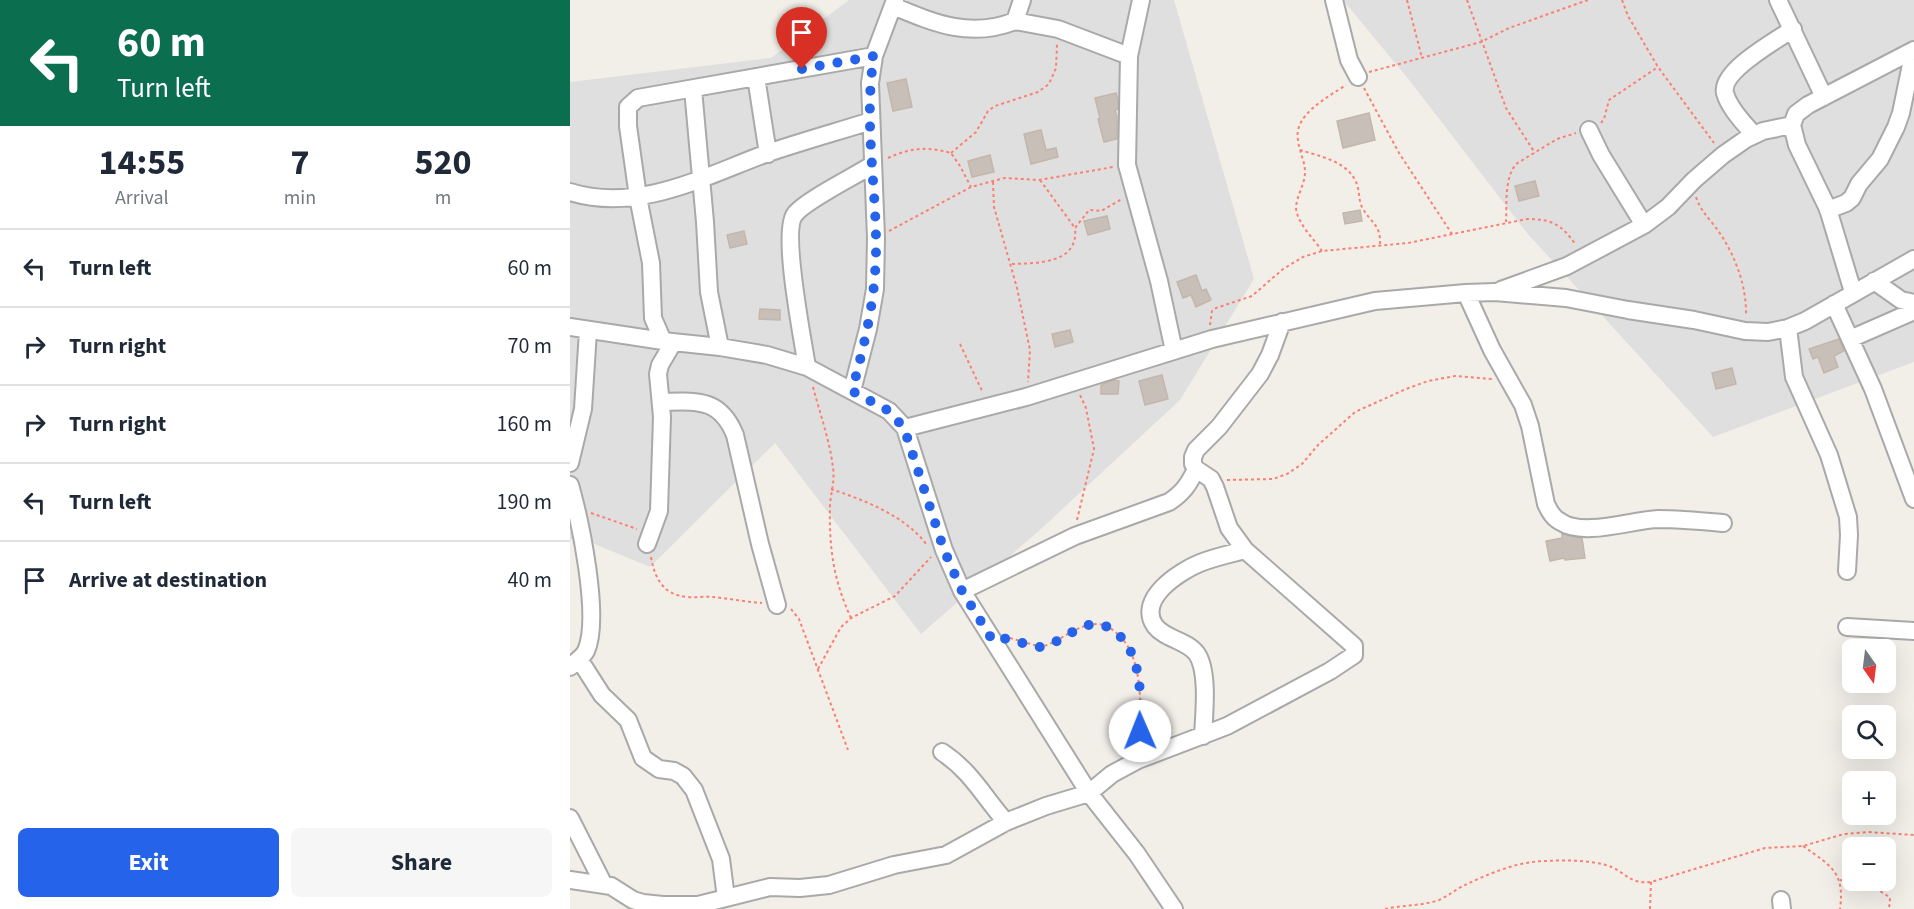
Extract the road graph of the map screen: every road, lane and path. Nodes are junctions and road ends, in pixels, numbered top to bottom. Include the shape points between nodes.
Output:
1 (1022, 0) edge
2 (1141, 0) edge
3 (1334, 0) edge
4 (1407, 0) edge
5 (1467, 0) edge
6 (1588, 0) edge
7 (1622, 0) edge
8 (1778, 0) edge
9 (894, 3) edge
10 (1015, 21) junction
11 (1058, 29) junction
12 (1793, 29) junction
13 (1481, 42) junction
14 (1914, 50) edge
15 (874, 56) junction
16 (1129, 56) junction
17 (1422, 58) junction
18 (1658, 67) junction
19 (756, 77) junction
20 (1358, 77) junction
21 (1911, 79) edge
22 (693, 89) junction
23 (1824, 97) junction
24 (871, 121) junction
25 (1792, 125) junction
26 (1589, 130) junction
27 (1754, 135) junction
28 (1300, 150) junction
29 (951, 153) junction
30 (1535, 153) junction
31 (768, 154) junction
32 (1723, 155) junction
33 (872, 165) junction
34 (1127, 165) junction
35 (700, 179) junction
36 (1039, 180) junction
37 (1694, 180) junction
38 (993, 181) junction
39 (971, 187) junction
40 (1135, 191) junction
41 (570, 192) edge
42 (638, 197) junction
43 (1828, 210) junction
44 (1506, 222) junction
45 (1644, 225) junction
46 (1076, 228) junction
47 (1452, 234) junction
48 (876, 238) junction
49 (1380, 246) junction
50 (1322, 251) junction
51 (1583, 258) junction
52 (1914, 259) edge
53 (1011, 264) junction
54 (1874, 281) junction
55 (1495, 292) junction
56 (1853, 292) junction
57 (1466, 293) junction
58 (1914, 303) edge
59 (1834, 304) junction
60 (1914, 311) edge
61 (1282, 321) junction
62 (570, 327) edge
63 (1788, 328) junction
64 (588, 331) junction
65 (1745, 331) junction
66 (1212, 339) junction
67 (1850, 339) junction
68 (668, 342) junction
69 (960, 344) dead end
70 (720, 347) junction
71 (1174, 351) junction
72 (807, 367) junction
73 (1074, 381) junction
74 (1509, 382) junction
75 (852, 391) junction
76 (1026, 396) junction
77 (662, 402) junction
78 (989, 406) junction
79 (904, 428) junction
80 (570, 463) edge
81 (1196, 469) junction
82 (1909, 473) edge
83 (1211, 479) junction
84 (570, 485) edge
85 (831, 489) junction
86 (1914, 499) edge
87 (576, 505) junction
88 (1723, 523) dead end
89 (1075, 536) junction
90 (647, 544) junction
91 (927, 546) dead end
92 (944, 550) junction
93 (1245, 550) junction
94 (1847, 571) dead end
95 (962, 591) junction
96 (777, 605) junction
97 (851, 618) junction
98 (1847, 627) dead end
99 (1914, 631) edge
100 (993, 641) junction
101 (575, 663) edge
102 (818, 669) junction
103 (1203, 736) junction
104 (848, 750) dead end
105 (942, 752) dead end
106 (1138, 760) junction
107 (1089, 793) junction
108 (570, 818) edge
109 (1006, 822) junction
110 (1914, 835) edge
111 (1803, 846) junction
112 (570, 880) edge
113 (1840, 880) junction
114 (1652, 882) junction
115 (604, 885) junction
116 (726, 898) junction
117 (1174, 909) edge
118 (1385, 909) edge
119 (1650, 909) edge
120 (1840, 909) edge
121 (1889, 909) edge

1 - 10 street
2 - 16 street
3 - 20 street via 1349,60
4 - 17 path
5 - 13 path
6 - 13 path
7 - 18 path
8 - 12 street
9 - 10 street via 948,27 993,27
9 - 15 street
10 - 11 street
11 - 16 street
11 - 29 path via 1056,68 1049,84 1038,92 995,106 976,132
12 - 23 street
12 - 27 street via 1740,65 1726,81 1729,101
13 - 17 path
13 - 30 path via 1506,108
14 - 21 street
14 - 23 street
15 - 19 street
15 - 24 street
16 - 34 street
17 - 20 path
18 - 26 path via 1609,100 1604,119
18 - 32 path
19 - 22 street
19 - 31 street
20 - 28 path via 1303,117 1298,127
20 - 47 path via 1399,153
21 - 43 street via 1880,159 1852,198
22 - 35 street
22 - 42 street via 638,98 628,107
23 - 25 street via 1796,114
24 - 31 street
24 - 33 street
25 - 27 street
25 - 43 street via 1797,145
26 - 30 path via 1563,137
26 - 45 street
27 - 32 street
28 - 49 path via 1337,163 1350,172 1362,206 1378,226
28 - 50 path via 1305,171 1296,208
29 - 33 path via 921,148 905,150
29 - 39 path
30 - 44 path via 1516,164 1509,176
31 - 35 street
32 - 37 street
33 - 48 street
33 - 72 street via 805,205 791,219 792,264
34 - 36 path
34 - 40 street
35 - 42 street
35 - 70 street via 710,292
36 - 38 path
36 - 46 path
37 - 45 street
37 - 65 path via 1700,208 1724,241 1741,277
38 - 39 path
38 - 53 path via 994,207
39 - 48 path
40 - 46 path via 1101,211 1089,210
40 - 71 street
41 - 42 street via 612,199
42 - 68 street via 651,263 653,318
43 - 56 street
44 - 47 path
44 - 51 path via 1542,219 1557,224
45 - 51 street
46 - 53 path via 1077,240 1064,255
47 - 49 path
48 - 75 street via 875,289
49 - 50 path
50 - 66 path via 1283,269 1252,296 1212,311
51 - 55 street
52 - 54 street
53 - 76 path via 1030,350
54 - 56 street
54 - 58 street via 1901,300
55 - 57 street
55 - 65 street via 1566,298
56 - 59 street
57 - 61 street via 1375,301
57 - 74 street
59 - 63 street
59 - 67 street
60 - 67 street
61 - 66 street
61 - 81 street via 1260,374 1197,450 1193,457
62 - 64 street
63 - 65 street
63 - 94 street via 1794,377 1829,454 1848,518
64 - 68 street
64 - 80 street via 583,409
66 - 71 street
67 - 82 street
68 - 70 street
68 - 77 street via 658,374
69 - 78 path
70 - 72 street
71 - 73 street
72 - 75 street
72 - 85 path via 831,456
73 - 76 street
73 - 89 path via 1086,408 1094,449
74 - 83 path via 1477,376 1428,381 1355,412 1287,474 1252,481
74 - 88 street via 1530,426 1546,504 1562,524 1578,528 1655,519
75 - 79 street via 889,411
76 - 78 street
77 - 90 street via 659,511
77 - 96 street via 709,404 731,424
78 - 79 street
79 - 92 street
81 - 83 street
81 - 89 street via 1189,485 1169,502
82 - 86 street
83 - 93 street via 1229,528
84 - 87 street
85 - 91 path via 872,504 909,525
85 - 97 path via 833,565
87 - 90 path via 640,531
87 - 101 street via 591,612 589,642
89 - 95 street
90 - 96 path via 657,580 675,594
92 - 95 street
92 - 97 path via 927,560 896,596
93 - 103 street via 1180,573 1154,599 1151,611 1153,623 1161,632 1191,648 1202,664
93 - 103 street via 1354,646 1355,651 1330,671
95 - 100 street
96 - 102 path via 788,607 799,619
97 - 102 path via 841,627
98 - 99 street
100 - 106 path via 1006,638 1041,647 1097,624 1122,637 1135,663 1139,687
100 - 107 street
101 - 116 street via 628,720 643,758 659,769 683,776 694,790 721,859
102 - 104 path
103 - 106 street
105 - 109 street via 967,771
106 - 107 street
107 - 109 street
107 - 117 street
108 - 115 street
109 - 116 street via 946,855 814,888 770,887
110 - 111 path via 1844,834
111 - 113 path via 1835,871
111 - 114 path via 1766,848
112 - 115 street
113 - 120 path
113 - 121 path via 1885,894 1890,898
114 - 118 path via 1630,880 1620,871 1601,864 1545,861 1498,872 1438,900
114 - 119 path
115 - 116 street via 633,900 653,904 698,904

